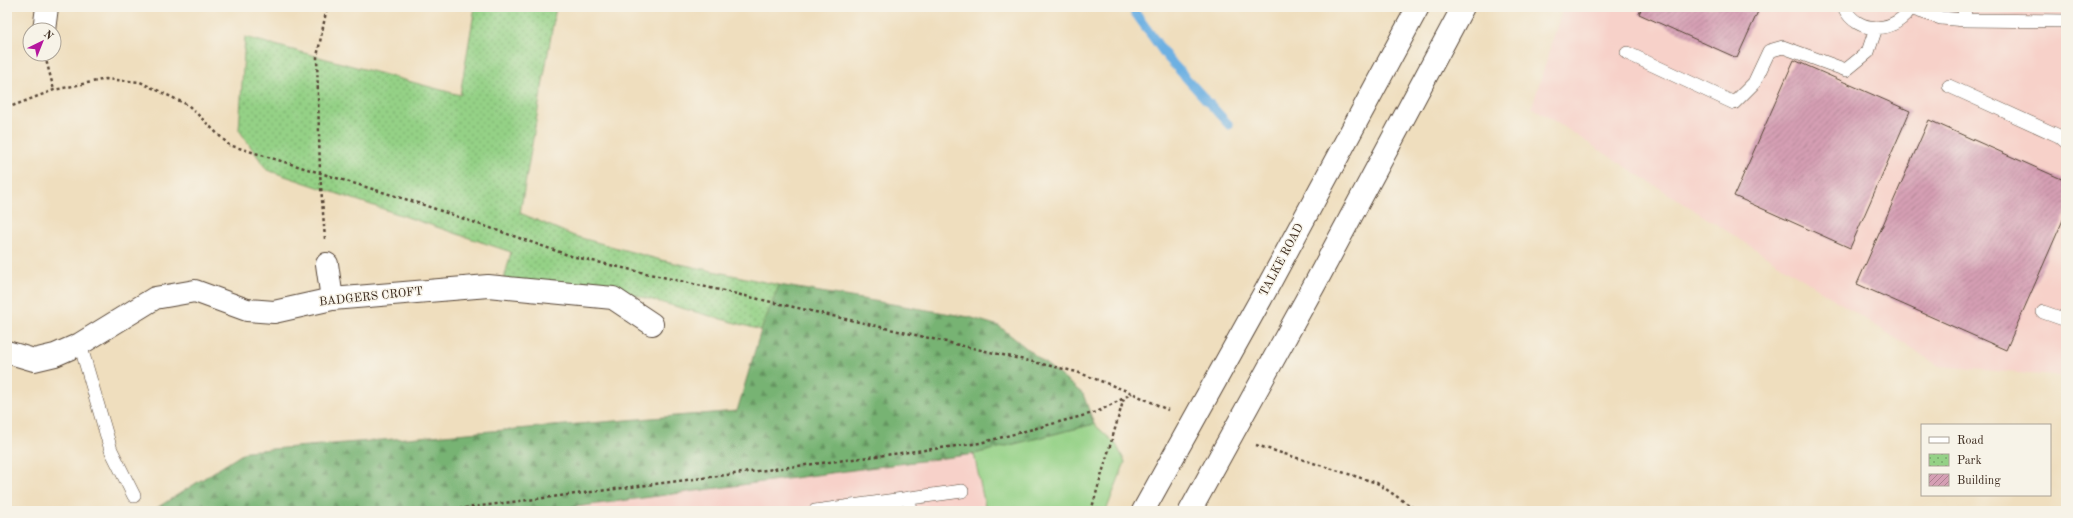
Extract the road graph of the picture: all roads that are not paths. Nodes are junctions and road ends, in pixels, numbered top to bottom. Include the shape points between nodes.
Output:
1 (47, 7) edge
2 (1418, 7) edge
3 (1463, 7) edge
4 (1844, 7) edge
5 (1964, 7) edge
6 (1910, 8) edge
7 (1965, 20) junction
8 (2066, 21) edge
9 (45, 22) edge
10 (1876, 28) junction
11 (1627, 53) dead end
12 (1949, 86) dead end
13 (2066, 142) edge
14 (327, 264) road end
15 (332, 299) junction
16 (2043, 312) dead end
17 (2066, 320) edge
18 (652, 324) dead end
19 (80, 344) junction
20 (7, 352) edge
21 (1179, 448) junction
22 (962, 491) dead end
23 (134, 496) dead end
24 (910, 505) edge
25 (815, 511) edge
26 (1135, 511) edge
27 (1143, 511) edge
28 (1190, 511) edge

1 - 9 main road
2 - 21 main road, TALKE ROAD
3 - 28 main road
4 - 10 lane via 1856,21 1864,26
5 - 7 lane
6 - 7 lane via 1941,18
6 - 10 lane via 1902,19 1889,26
7 - 8 lane
10 - 11 lane via 1868,52 1846,70 1782,47 1769,51 1754,83 1734,103
12 - 13 lane via 2059,136
14 - 15 main road
15 - 18 main road, BADGERS CROFT via 488,286 613,298
15 - 19 main road, BADGERS CROFT via 274,312 247,310 195,291 155,298
16 - 17 lane
19 - 20 main road, BADGERS CROFT via 55,355 34,360
19 - 23 lane via 111,450
21 - 26 main road
21 - 27 main road, TALKE ROAD
22 - 24 lane
24 - 25 lane

